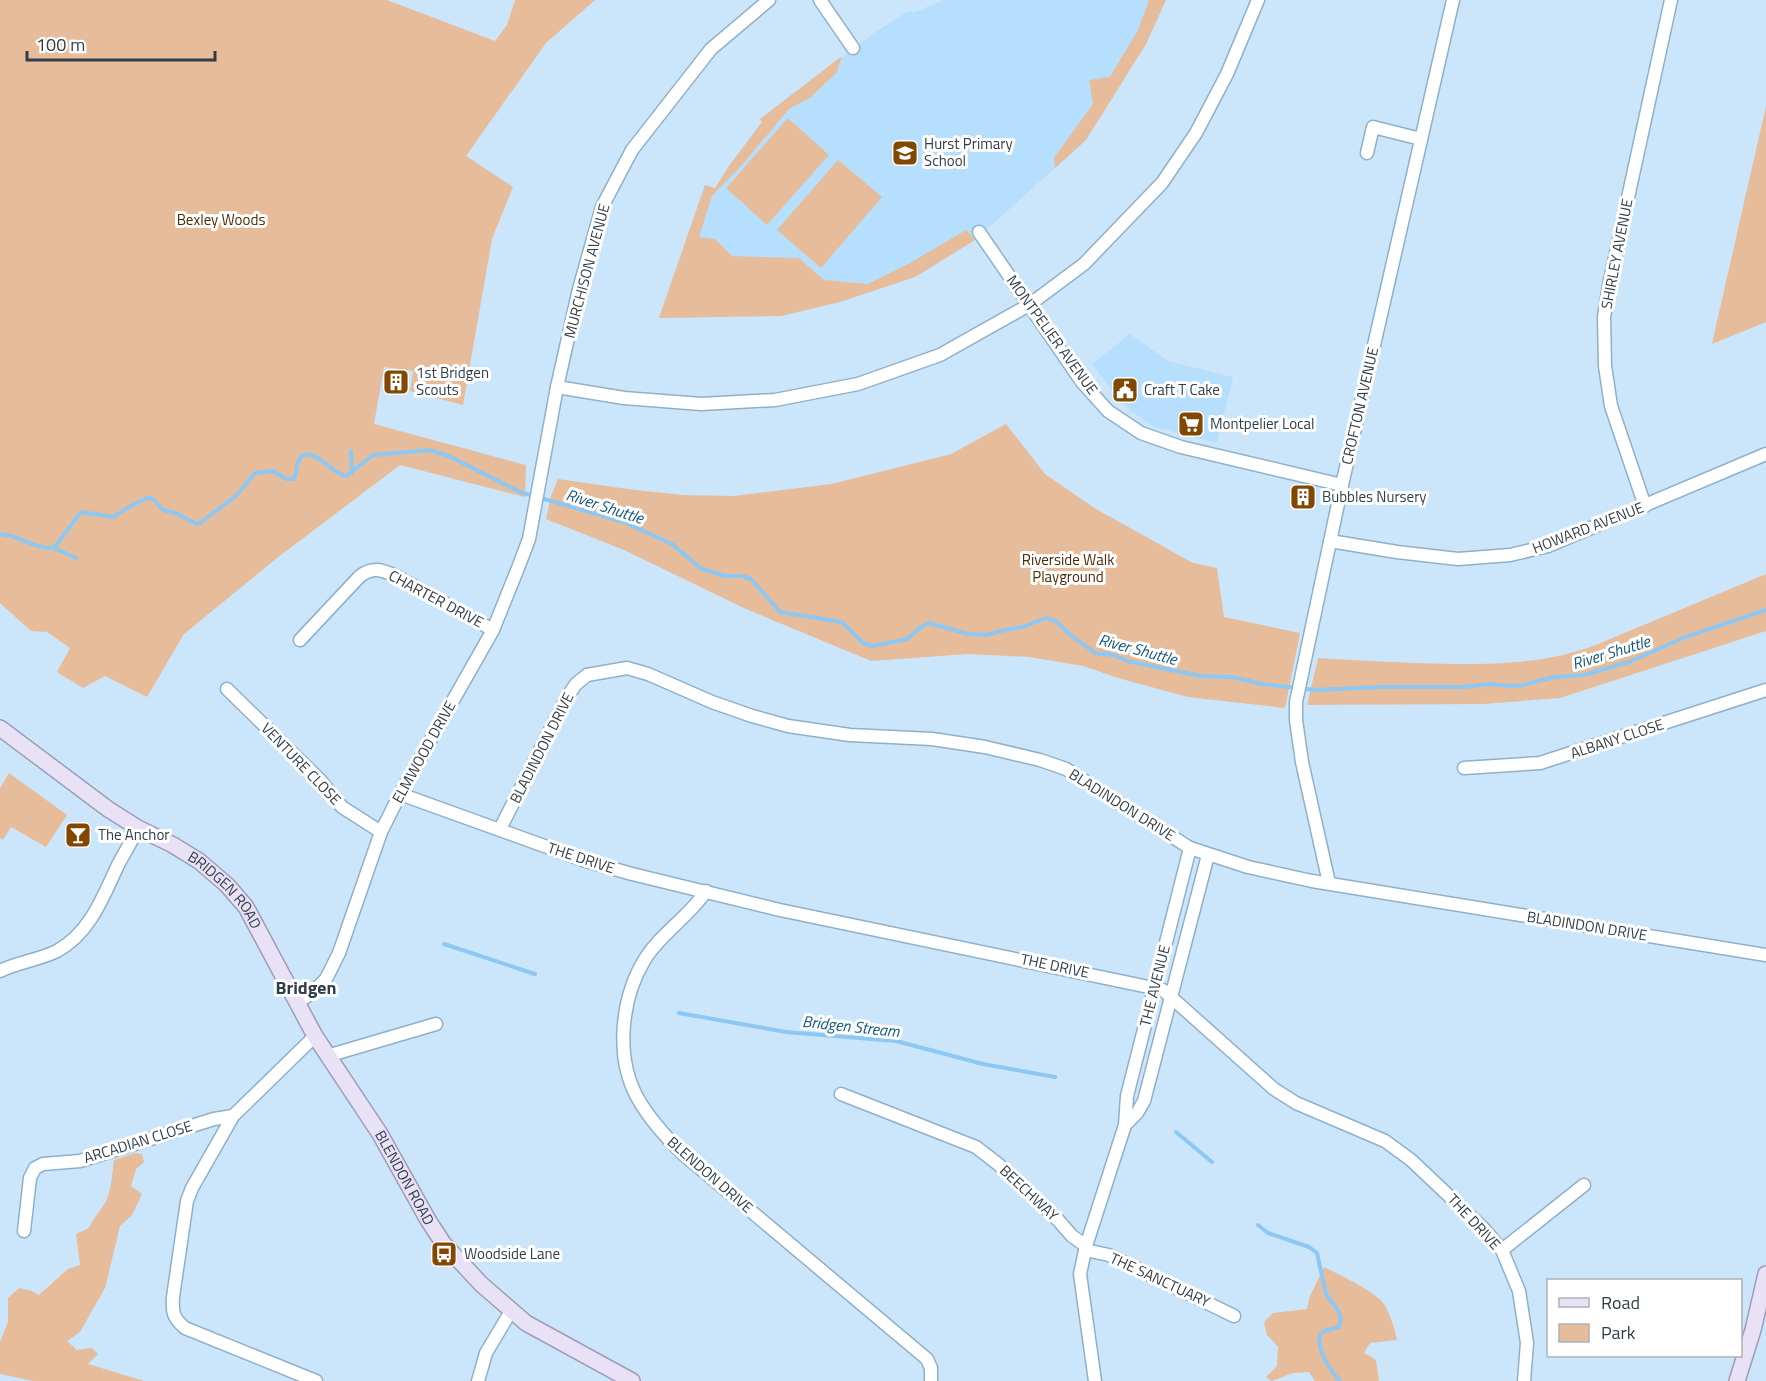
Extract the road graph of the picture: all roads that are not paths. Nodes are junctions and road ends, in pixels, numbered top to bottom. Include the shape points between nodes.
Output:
1 (769, 0) edge
2 (820, 0) edge
3 (1258, 0) edge
4 (1453, 0) edge
5 (1671, 0) edge
6 (853, 48) dead end
7 (1421, 139) junction
8 (1366, 153) dead end
9 (979, 232) dead end
10 (1029, 306) junction
11 (557, 387) junction
12 (1766, 454) edge
13 (1342, 485) junction
14 (538, 492) joint
15 (1645, 507) junction
16 (1330, 541) junction
17 (493, 630) junction
18 (300, 640) dead end
19 (227, 689) dead end
20 (1766, 690) edge
21 (0, 728) edge
22 (1464, 768) dead end
23 (400, 794) junction
24 (138, 828) junction
25 (500, 829) junction
26 (381, 831) junction
27 (1190, 848) junction
28 (1208, 855) junction
29 (1329, 884) junction
30 (706, 891) junction
31 (1766, 955) edge
32 (0, 971) edge
33 (1154, 987) junction
34 (1172, 996) junction
35 (298, 1002) junction
36 (436, 1024) dead end
37 (315, 1036) junction
38 (327, 1056) junction
39 (841, 1094) dead end
40 (233, 1116) junction
41 (1125, 1125) junction
42 (1584, 1185) dead end
43 (24, 1230) dead end
44 (1085, 1248) junction
45 (1502, 1250) junction
46 (1766, 1274) edge
47 (511, 1311) junction
48 (1234, 1316) dead end
49 (316, 1381) edge
50 (478, 1381) edge
51 (632, 1381) edge
52 (931, 1381) edge
53 (1095, 1381) edge
54 (1524, 1381) edge
55 (1737, 1381) edge

1 - 11 street, MURCHISON AVENUE via 711,49 632,150 602,207
2 - 6 street
3 - 10 street via 1217,94 1162,183 1084,264
4 - 7 street, CROFTON AVENUE
5 - 15 street, SHIRLEY AVENUE via 1604,317 1611,406
7 - 8 street via 1373,127
7 - 13 street, CROFTON AVENUE
9 - 10 street, MONTPELIER AVENUE
10 - 11 street via 940,355 858,384 775,400 701,404 624,398
10 - 13 street, MONTPELIER AVENUE via 1082,382 1108,411 1141,433 1181,447
11 - 14 street, MURCHISON AVENUE
12 - 15 street, HOWARD AVENUE
13 - 16 street, CROFTON AVENUE
14 - 17 street, ELMWOOD DRIVE via 521,560
15 - 16 street, HOWARD AVENUE via 1548,546 1510,555 1458,559
16 - 29 street, CROFTON AVENUE via 1296,710 1302,762
17 - 18 street, CHARTER DRIVE via 396,576 374,569 360,576
17 - 23 street, ELMWOOD DRIVE
19 - 26 street, VENTURE CLOSE via 320,780 342,807
20 - 22 street, ALBANY CLOSE via 1540,763
21 - 24 main road, BRIDGEN ROAD
23 - 25 street, THE DRIVE
23 - 26 street, ELMWOOD DRIVE
24 - 32 street via 87,925 56,951
24 - 35 main road, BRIDGEN ROAD via 173,844 227,885 246,907
25 - 27 street, BLADINDON DRIVE via 576,684 587,675 627,668 711,702 788,726 850,735 932,739 1040,760 1066,769
25 - 30 street, THE DRIVE via 598,865
26 - 35 street, ELMWOOD DRIVE via 339,953 326,979
27 - 28 street, BLADINDON DRIVE
27 - 33 street, THE AVENUE
28 - 29 street, BLADINDON DRIVE
28 - 34 street, THE AVENUE
29 - 31 street, BLADINDON DRIVE
30 - 33 street, THE DRIVE via 780,910
30 - 52 street, BLENDON DRIVE via 645,959 628,1001 625,1052 636,1095 656,1125 683,1154 927,1359
33 - 34 street, THE DRIVE
33 - 41 street, THE AVENUE via 1127,1096
34 - 41 street, THE AVENUE via 1144,1101
34 - 45 street, THE DRIVE via 1274,1089 1296,1103 1385,1141 1404,1154
35 - 37 main road, BLENDON ROAD
36 - 38 street
37 - 38 main road, BLENDON ROAD
37 - 40 street
38 - 47 main road, BLENDON ROAD via 380,1134 443,1243
39 - 44 street, BEECHWAY via 976,1147
40 - 43 street, ARCADIAN CLOSE via 80,1161 37,1167 30,1178
40 - 49 street via 187,1201 172,1313 185,1328
41 - 44 street, THE AVENUE
42 - 45 street
44 - 48 street, THE SANCTUARY via 1109,1255
44 - 53 street via 1080,1274
45 - 54 street, THE DRIVE via 1524,1315
46 - 55 main road
47 - 50 street via 486,1353
47 - 51 main road, BLENDON ROAD

